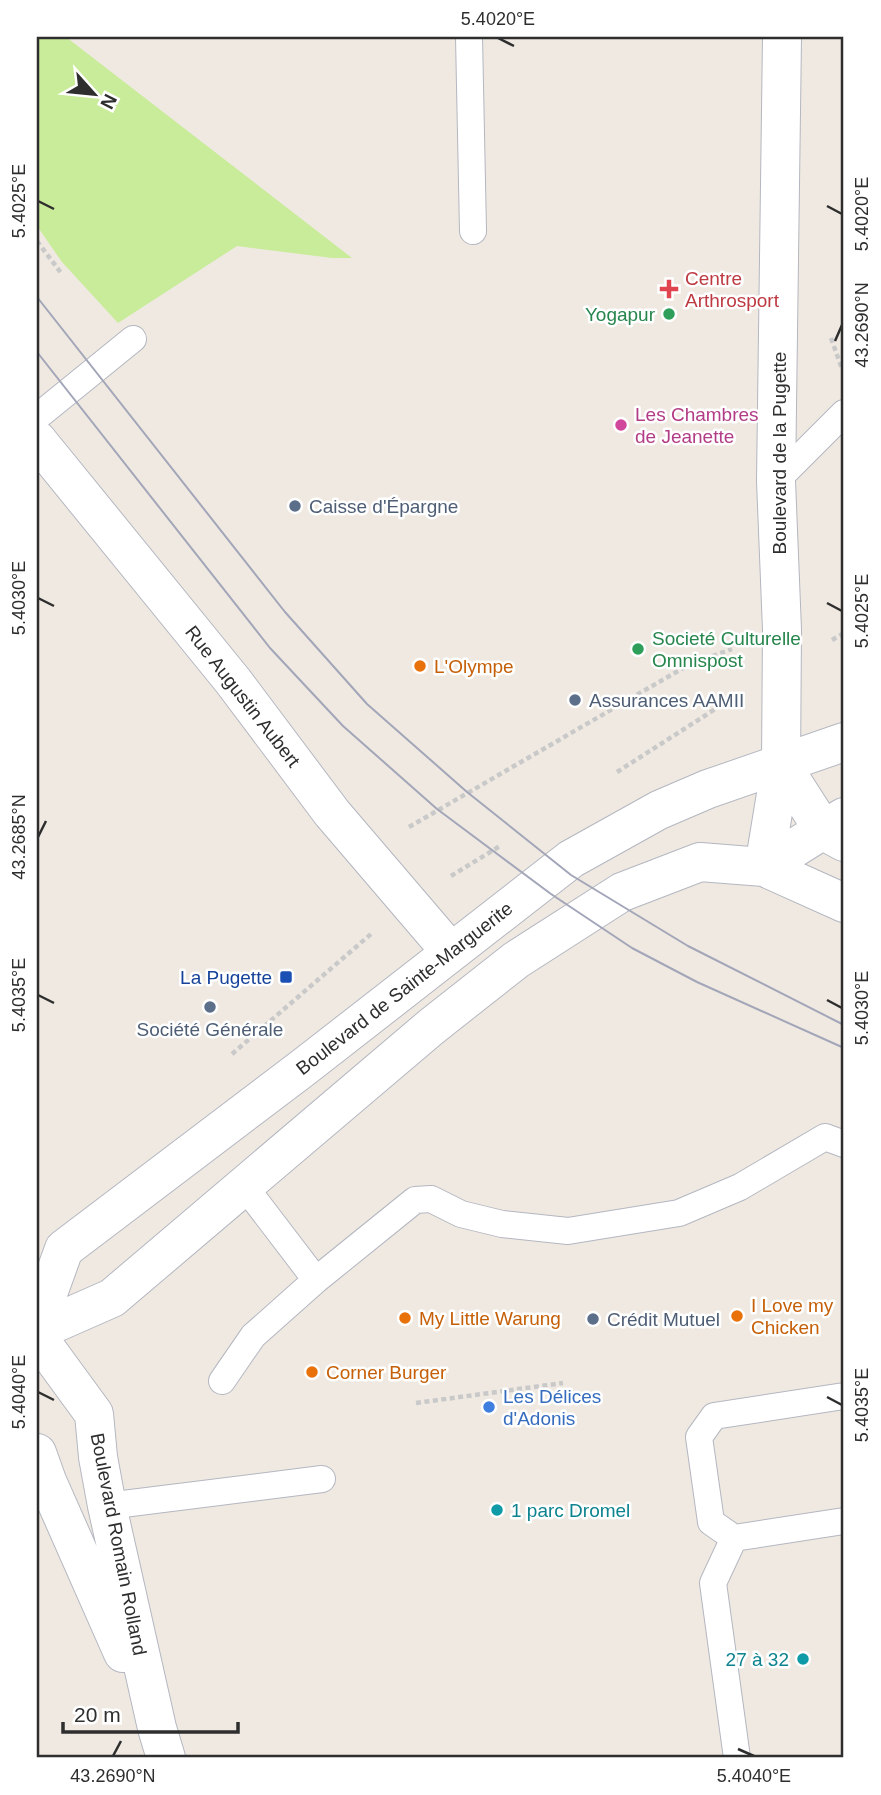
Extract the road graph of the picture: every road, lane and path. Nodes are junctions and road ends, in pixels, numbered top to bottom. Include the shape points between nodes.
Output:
1 (469, 37) edge
2 (782, 37) edge
3 (473, 231) dead end
4 (37, 241) edge
5 (61, 273) dead end
6 (133, 339) dead end
7 (844, 413) edge
8 (37, 417) edge
9 (37, 440) edge
10 (776, 481) junction
11 (782, 630) junction
12 (844, 742) edge
13 (781, 764) junction
14 (837, 830) edge
15 (366, 853) junction
16 (764, 867) junction
17 (844, 903) edge
18 (450, 951) junction
19 (844, 1144) edge
20 (244, 1187) junction
21 (316, 1280) junction
22 (37, 1324) edge
23 (37, 1331) edge
24 (37, 1336) edge
25 (222, 1381) dead end
26 (563, 1383) dead end
27 (844, 1396) edge
28 (416, 1403) dead end
29 (37, 1453) edge
30 (322, 1479) dead end
31 (107, 1506) junction
32 (844, 1521) edge
33 (734, 1538) junction
34 (162, 1743) edge
35 (737, 1758) edge

1 - 3 lane
2 - 10 main road, Boulevard de la Pugette
4 - 5 path
6 - 8 lane
7 - 10 lane
9 - 15 main road, Rue Augustin Aubert
10 - 11 main road, Boulevard de la Pugette
11 - 13 main road, Boulevard de la Pugette
11 - 15 path via 690,664
12 - 13 main road, Boulevard de Sainte-Marguerite
13 - 14 main road
13 - 16 main road, Boulevard de la Pugette
13 - 18 main road, Boulevard de Sainte-Marguerite via 659,810 570,859
14 - 16 main road
15 - 18 main road, Rue Augustin Aubert
16 - 17 main road
16 - 20 main road via 700,862 622,892 516,960
18 - 22 main road, Boulevard de Sainte-Marguerite via 64,1249
19 - 21 lane via 825,1137 740,1187 679,1213 568,1231 502,1224 461,1214 431,1199 415,1200
20 - 21 lane
20 - 23 main road via 112,1298
21 - 25 lane via 253,1336
24 - 31 main road, Boulevard Romain Rolland via 94,1414
26 - 28 path
27 - 33 lane via 714,1416 699,1437 711,1522
29 - 34 main road, Boulevard Romain Rolland
30 - 31 lane
31 - 34 main road, Boulevard Romain Rolland
32 - 33 lane
33 - 35 lane via 713,1583

